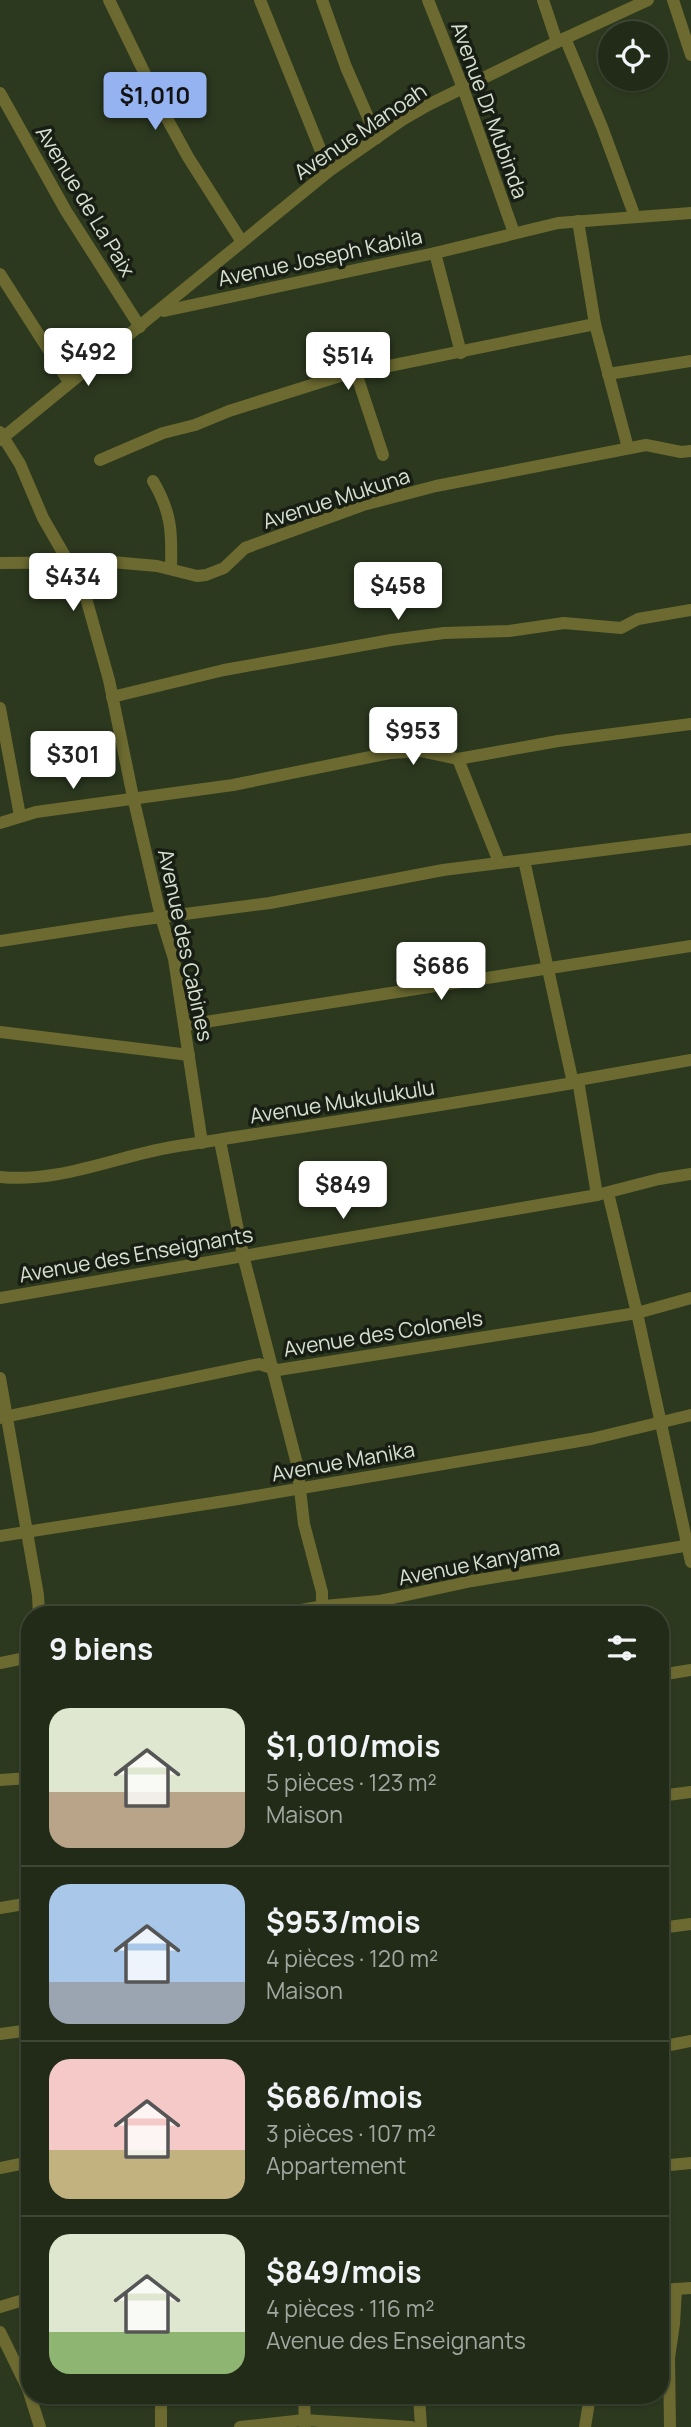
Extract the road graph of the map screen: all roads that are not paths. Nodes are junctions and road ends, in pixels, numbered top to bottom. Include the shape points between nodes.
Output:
1 (109, 0) edge
2 (260, 0) edge
3 (322, 0) edge
4 (428, 0) edge
5 (543, 0) edge
6 (648, 0) edge
7 (673, 0) edge
8 (561, 40) junction
9 (691, 55) edge
10 (463, 88) junction
11 (0, 93) edge
12 (377, 138) junction
13 (329, 171) junction
14 (691, 213) edge
15 (635, 217) junction
16 (578, 221) junction
17 (514, 233) junction
18 (242, 242) junction
19 (435, 253) junction
20 (0, 274) edge
21 (157, 313) junction
22 (595, 324) junction
23 (140, 327) junction
24 (461, 353) junction
25 (691, 360) edge
26 (356, 373) junction
27 (608, 374) junction
28 (69, 382) junction
29 (1, 436) edge
30 (628, 448) junction
31 (383, 455) dead end
32 (690, 456) edge
33 (100, 460) dead end
34 (153, 481) dead end
35 (67, 562) junction
36 (0, 563) edge
37 (171, 569) junction
38 (691, 610) edge
39 (112, 697) junction
40 (0, 708) edge
41 (691, 724) edge
42 (458, 759) junction
43 (133, 797) junction
44 (20, 816) junction
45 (0, 823) edge
46 (691, 839) edge
47 (524, 860) junction
48 (499, 862) junction
49 (161, 917) junction
50 (0, 942) edge
51 (691, 946) edge
52 (548, 968) junction
53 (186, 1025) junction
54 (0, 1032) edge
55 (189, 1055) junction
56 (691, 1060) edge
57 (575, 1082) junction
58 (220, 1141) junction
59 (202, 1143) junction
60 (691, 1174) edge
61 (0, 1177) edge
62 (603, 1194) junction
63 (243, 1255) junction
64 (0, 1298) edge
65 (691, 1298) edge
66 (637, 1313) junction
67 (272, 1369) junction
68 (0, 1378) edge
69 (691, 1415) edge
70 (3, 1417) edge
71 (661, 1423) junction
72 (300, 1488) junction
73 (27, 1531) junction
74 (0, 1536) edge
75 (689, 1545) edge
76 (691, 1562) edge
77 (39, 1606) edge
78 (322, 1606) edge
79 (351, 1606) edge
80 (21, 1659) edge
81 (0, 1663) edge
82 (691, 1670) edge
83 (669, 1674) edge
84 (21, 1779) edge
85 (0, 1780) edge
86 (691, 1792) edge
87 (669, 1795) edge
88 (21, 1904) edge
89 (0, 1908) edge
90 (691, 1924) edge
91 (669, 1927) edge
92 (21, 2031) edge
93 (0, 2034) edge
94 (691, 2041) edge
95 (669, 2045) edge
96 (691, 2163) edge
97 (21, 2164) edge
98 (669, 2165) edge
99 (0, 2168) edge
100 (676, 2288) junction
101 (691, 2288) edge
102 (669, 2289) edge
103 (21, 2301) edge
104 (0, 2307) edge
105 (0, 2332) edge
106 (4, 2350) edge
107 (21, 2379) edge
108 (32, 2404) edge
109 (161, 2404) edge
110 (304, 2404) edge
111 (420, 2404) edge
112 (589, 2404) edge
113 (304, 2423) edge
114 (368, 2425) edge
115 (40, 2427) edge
116 (161, 2427) edge
117 (240, 2427) edge
118 (411, 2427) edge
119 (421, 2427) edge
120 (585, 2427) edge
121 (670, 2427) edge

1 - 18 street via 170,125
2 - 13 street
3 - 12 street
4 - 10 street, Avenue Dr Mubinda
5 - 8 street
6 - 8 street, Avenue Manoah
7 - 9 street
8 - 10 street, Avenue Manoah
8 - 15 street via 602,127
10 - 12 street, Avenue Manoah via 428,104
10 - 17 street, Avenue Dr Mubinda
11 - 23 street, Avenue de La Paix via 66,211
12 - 13 street, Avenue Manoah
13 - 18 street, Avenue Manoah
14 - 15 street, Avenue Joseph Kabila
15 - 16 street, Avenue Joseph Kabila
16 - 17 street, Avenue Joseph Kabila
16 - 22 street
17 - 19 street, Avenue Joseph Kabila
18 - 21 street, Avenue Manoah
19 - 21 street, Avenue Joseph Kabila
19 - 24 street
20 - 28 street
21 - 23 street, Avenue Joseph Kabila
22 - 24 street
22 - 27 street
23 - 28 street, Avenue Joseph Kabila
24 - 26 street
25 - 27 street
26 - 31 street
26 - 33 street via 163,433
27 - 30 street
28 - 29 street, Avenue Joseph Kabila
29 - 35 street, Avenue des Cabines via 28,478
30 - 32 street, Avenue Mukuna via 646,445
30 - 37 street, Avenue Mukuna via 363,505 245,548 212,574 197,576
34 - 37 street via 165,501
35 - 36 street, Avenue Mukuna
35 - 37 street, Avenue Mukuna
35 - 39 street, Avenue des Cabines via 86,597
38 - 39 street via 638,619 621,628 564,623 391,640 198,675
39 - 43 street, Avenue des Cabines
40 - 44 street
41 - 42 street
42 - 43 street via 406,751 260,781
42 - 48 street
43 - 44 street
43 - 49 street, Avenue des Cabines
44 - 45 street
46 - 47 street
47 - 48 street
47 - 52 street
48 - 49 street via 270,903
49 - 50 street
49 - 53 street, Avenue des Cabines
51 - 52 street
52 - 53 street
52 - 57 street
53 - 55 street, Avenue des Cabines
54 - 55 street
55 - 59 street, Avenue des Cabines
56 - 57 street, Avenue Mukulukulu
57 - 58 street, Avenue Mukulukulu
57 - 62 street
58 - 59 street, Avenue Mukulukulu
58 - 63 street
59 - 61 street, Avenue Mukulukulu via 68,1173
60 - 62 street, Avenue des Enseignants
62 - 63 street, Avenue des Enseignants
62 - 66 street
63 - 64 street, Avenue des Enseignants
63 - 67 street
65 - 66 street, Avenue des Colonels
66 - 67 street, Avenue des Colonels
66 - 71 street
67 - 70 street, Avenue des Colonels via 259,1364
67 - 72 street
68 - 70 street
69 - 71 street, Avenue Manika
70 - 73 street
71 - 72 street, Avenue Manika
71 - 75 street
72 - 73 street, Avenue Manika
72 - 78 street via 303,1524
73 - 74 street, Avenue Manika
73 - 77 street
75 - 76 street
75 - 79 street, Avenue Kanyama via 472,1580
80 - 81 street
82 - 83 street
84 - 85 street
86 - 87 street
88 - 89 street
90 - 91 street
92 - 93 street
94 - 95 street
96 - 98 street
97 - 99 street
100 - 101 street
100 - 102 street
100 - 121 street via 669,2358
103 - 104 street
105 - 106 street
106 - 107 street
108 - 115 street
109 - 116 street
110 - 113 street
111 - 119 street
112 - 120 street
113 - 114 street
113 - 117 street
114 - 118 street

